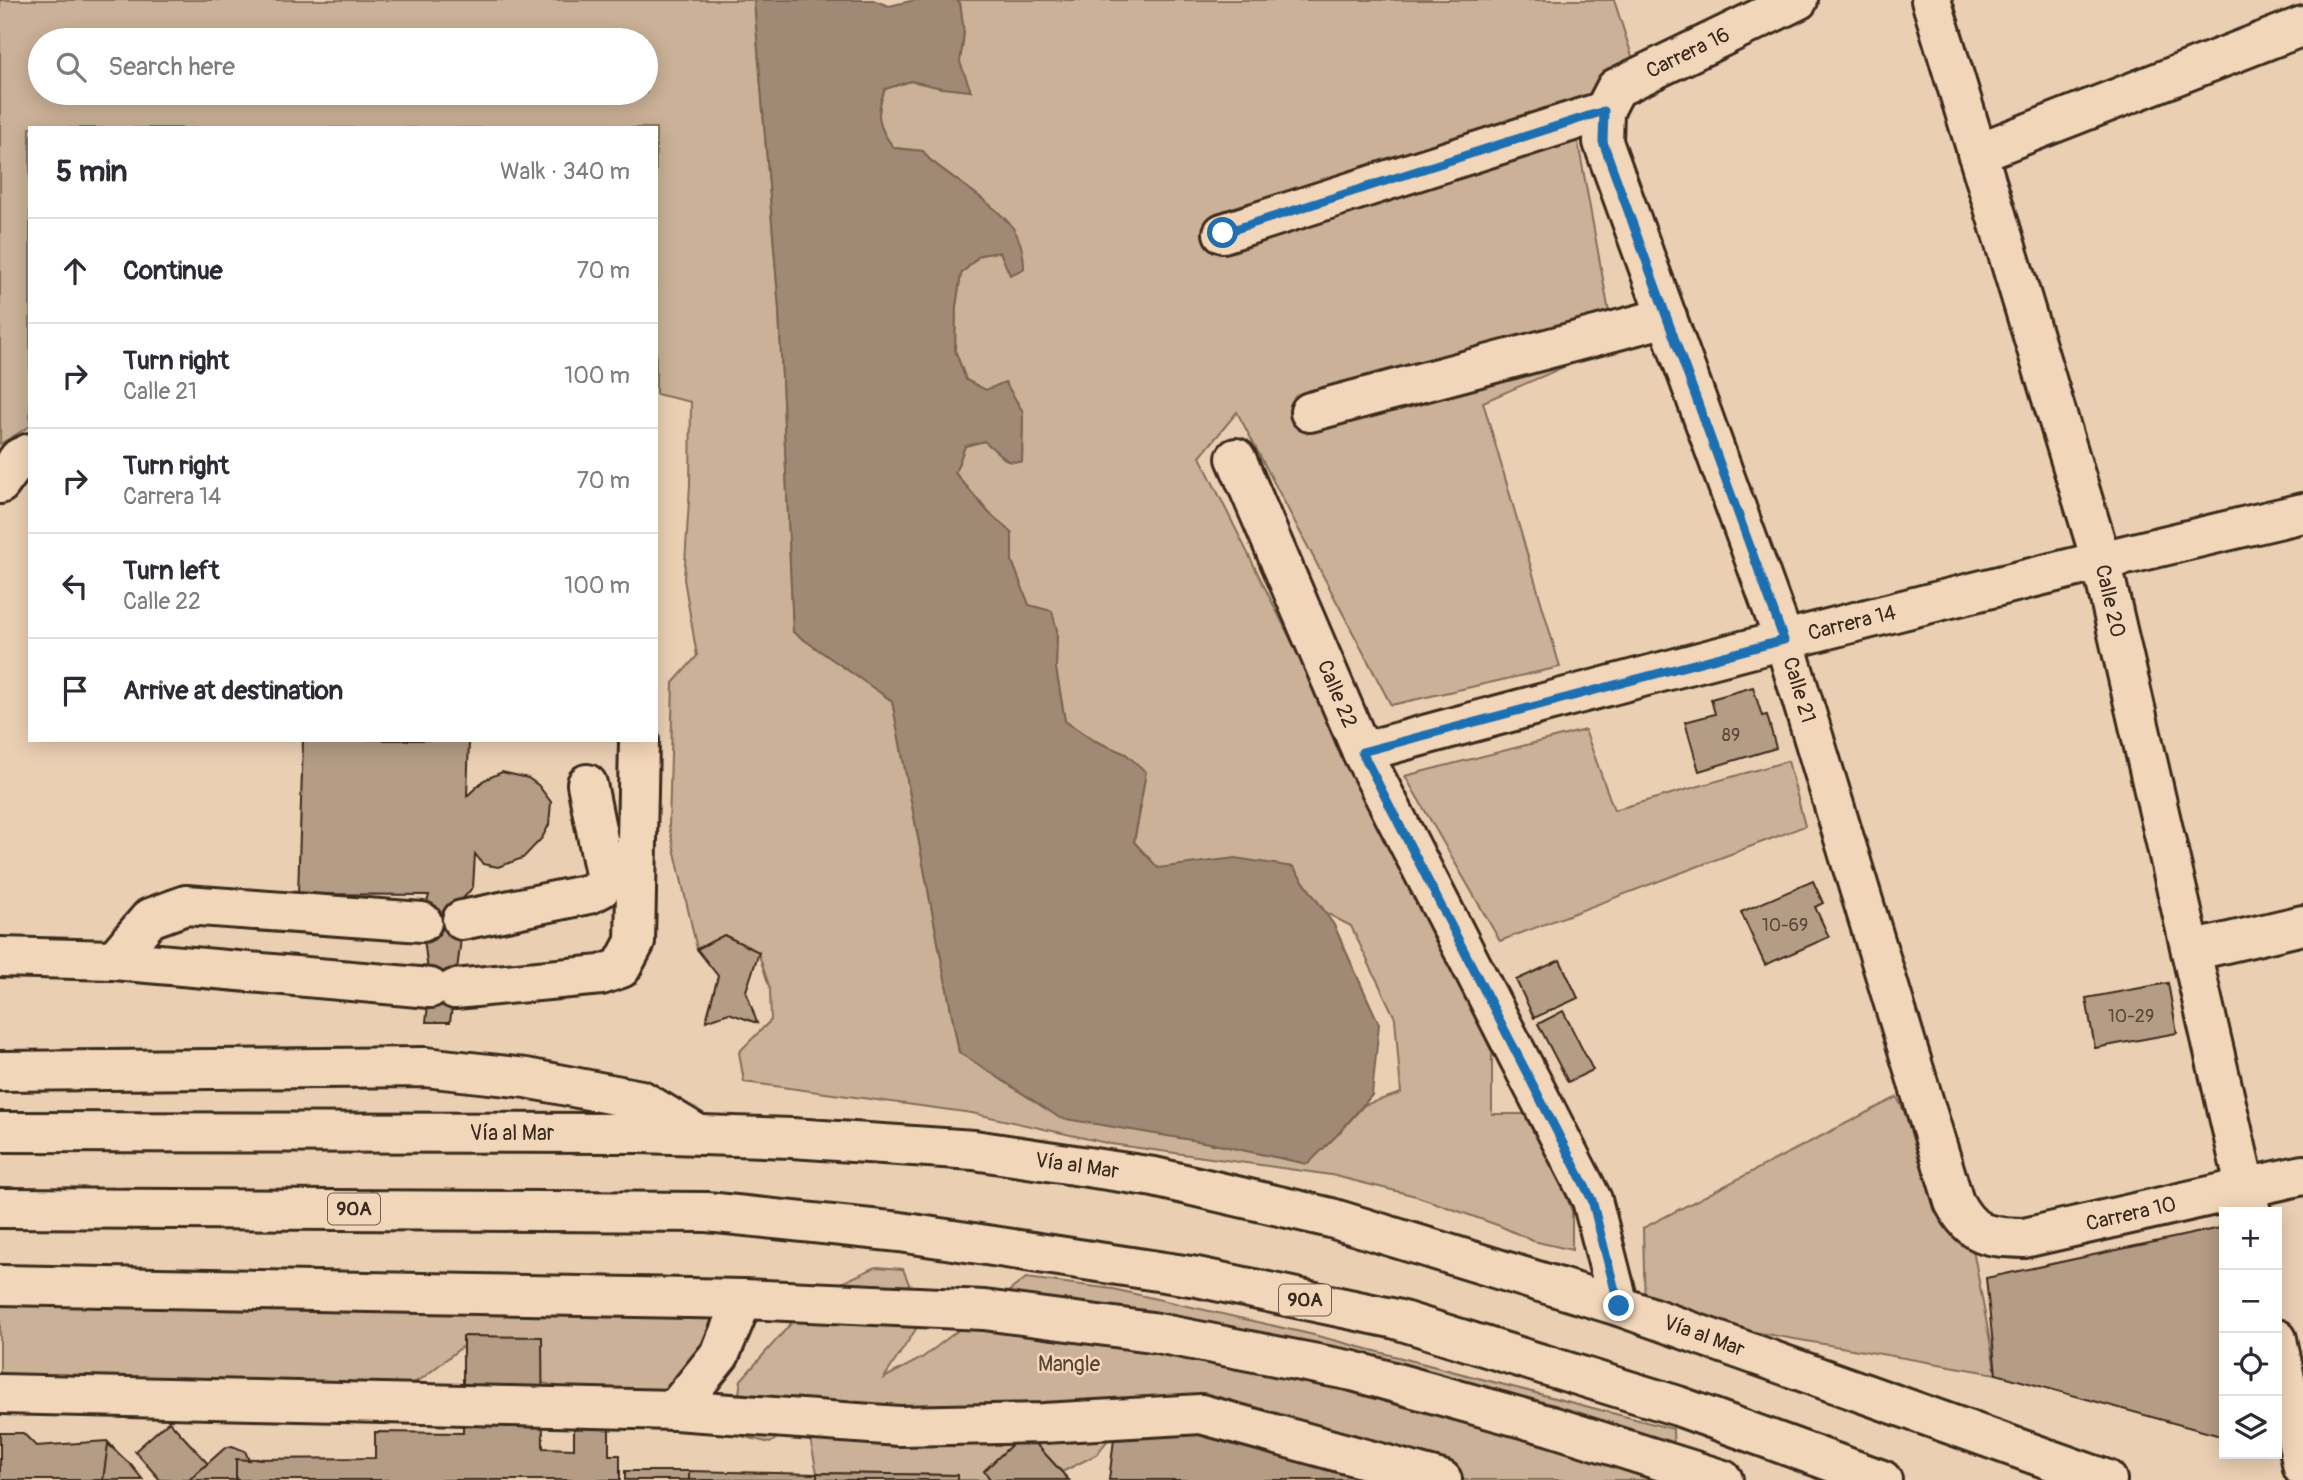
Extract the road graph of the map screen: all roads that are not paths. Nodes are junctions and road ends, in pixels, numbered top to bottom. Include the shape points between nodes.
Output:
1 (1798, 0) edge
2 (1931, 0) edge
3 (2303, 26) edge
4 (1610, 100) junction
5 (1977, 153) junction
6 (1223, 233) dead end
7 (1667, 317) junction
8 (1310, 412) dead end
9 (28, 454) edge
10 (1236, 458) dead end
11 (0, 484) edge
12 (2303, 513) edge
13 (2101, 560) junction
14 (1784, 640) junction
15 (639, 742) edge
16 (1362, 752) junction
17 (587, 783) dead end
18 (462, 920) dead end
19 (422, 922) dead end
20 (2303, 925) edge
21 (2191, 951) junction
22 (0, 957) edge
23 (114, 960) junction
24 (0, 1071) edge
25 (0, 1132) edge
26 (702, 1137) junction
27 (2303, 1175) edge
28 (2249, 1200) edge
29 (0, 1208) edge
30 (1963, 1219) joint
31 (0, 1285) edge
32 (743, 1299) junction
33 (1619, 1306) junction
34 (2282, 1363) edge
35 (0, 1394) edge
36 (675, 1410) junction
37 (2302, 1457) edge
38 (1442, 1480) edge
39 (1724, 1480) edge
40 (1882, 1480) edge
41 (2107, 1480) edge

1 - 4 main road, Carrera 16
2 - 5 main road, Calle 20
3 - 5 main road
4 - 6 main road, Carrera 16
4 - 7 main road, Calle 21 via 1603,142
5 - 13 main road, Calle 20
7 - 8 main road
7 - 14 main road, Calle 21
9 - 11 main road via 19,458
10 - 16 main road, Calle 22
12 - 13 main road, Carrera 14
13 - 14 main road, Carrera 14
13 - 21 main road, Calle 20
14 - 16 main road, Carrera 14
14 - 30 main road, Calle 21 via 1954,1202
15 - 23 main road via 635,942 621,968 601,975 442,989
16 - 33 main road, Calle 22 via 1592,1200
17 - 18 main road via 607,879 601,888
19 - 23 main road via 186,905 150,918
20 - 21 main road
21 - 28 main road, Calle 20
22 - 23 main road
24 - 26 main road via 425,1067 526,1078 641,1100
25 - 26 main road, Vía al Mar via 640,1133
26 - 33 main road, Vía al Mar via 974,1150 1154,1177 1331,1218
27 - 28 main road, Carrera 10
28 - 30 main road, Carrera 10 via 2024,1238 1993,1237
29 - 40 main road, 90A via 707,1212 900,1233 1197,1277 1396,1319 1678,1406
31 - 32 main road
32 - 36 main road via 720,1354
32 - 39 main road via 984,1310 1165,1334 1353,1371
33 - 41 main road, Vía al Mar
34 - 37 main road
35 - 36 main road
36 - 38 main road via 899,1426 1201,1414

